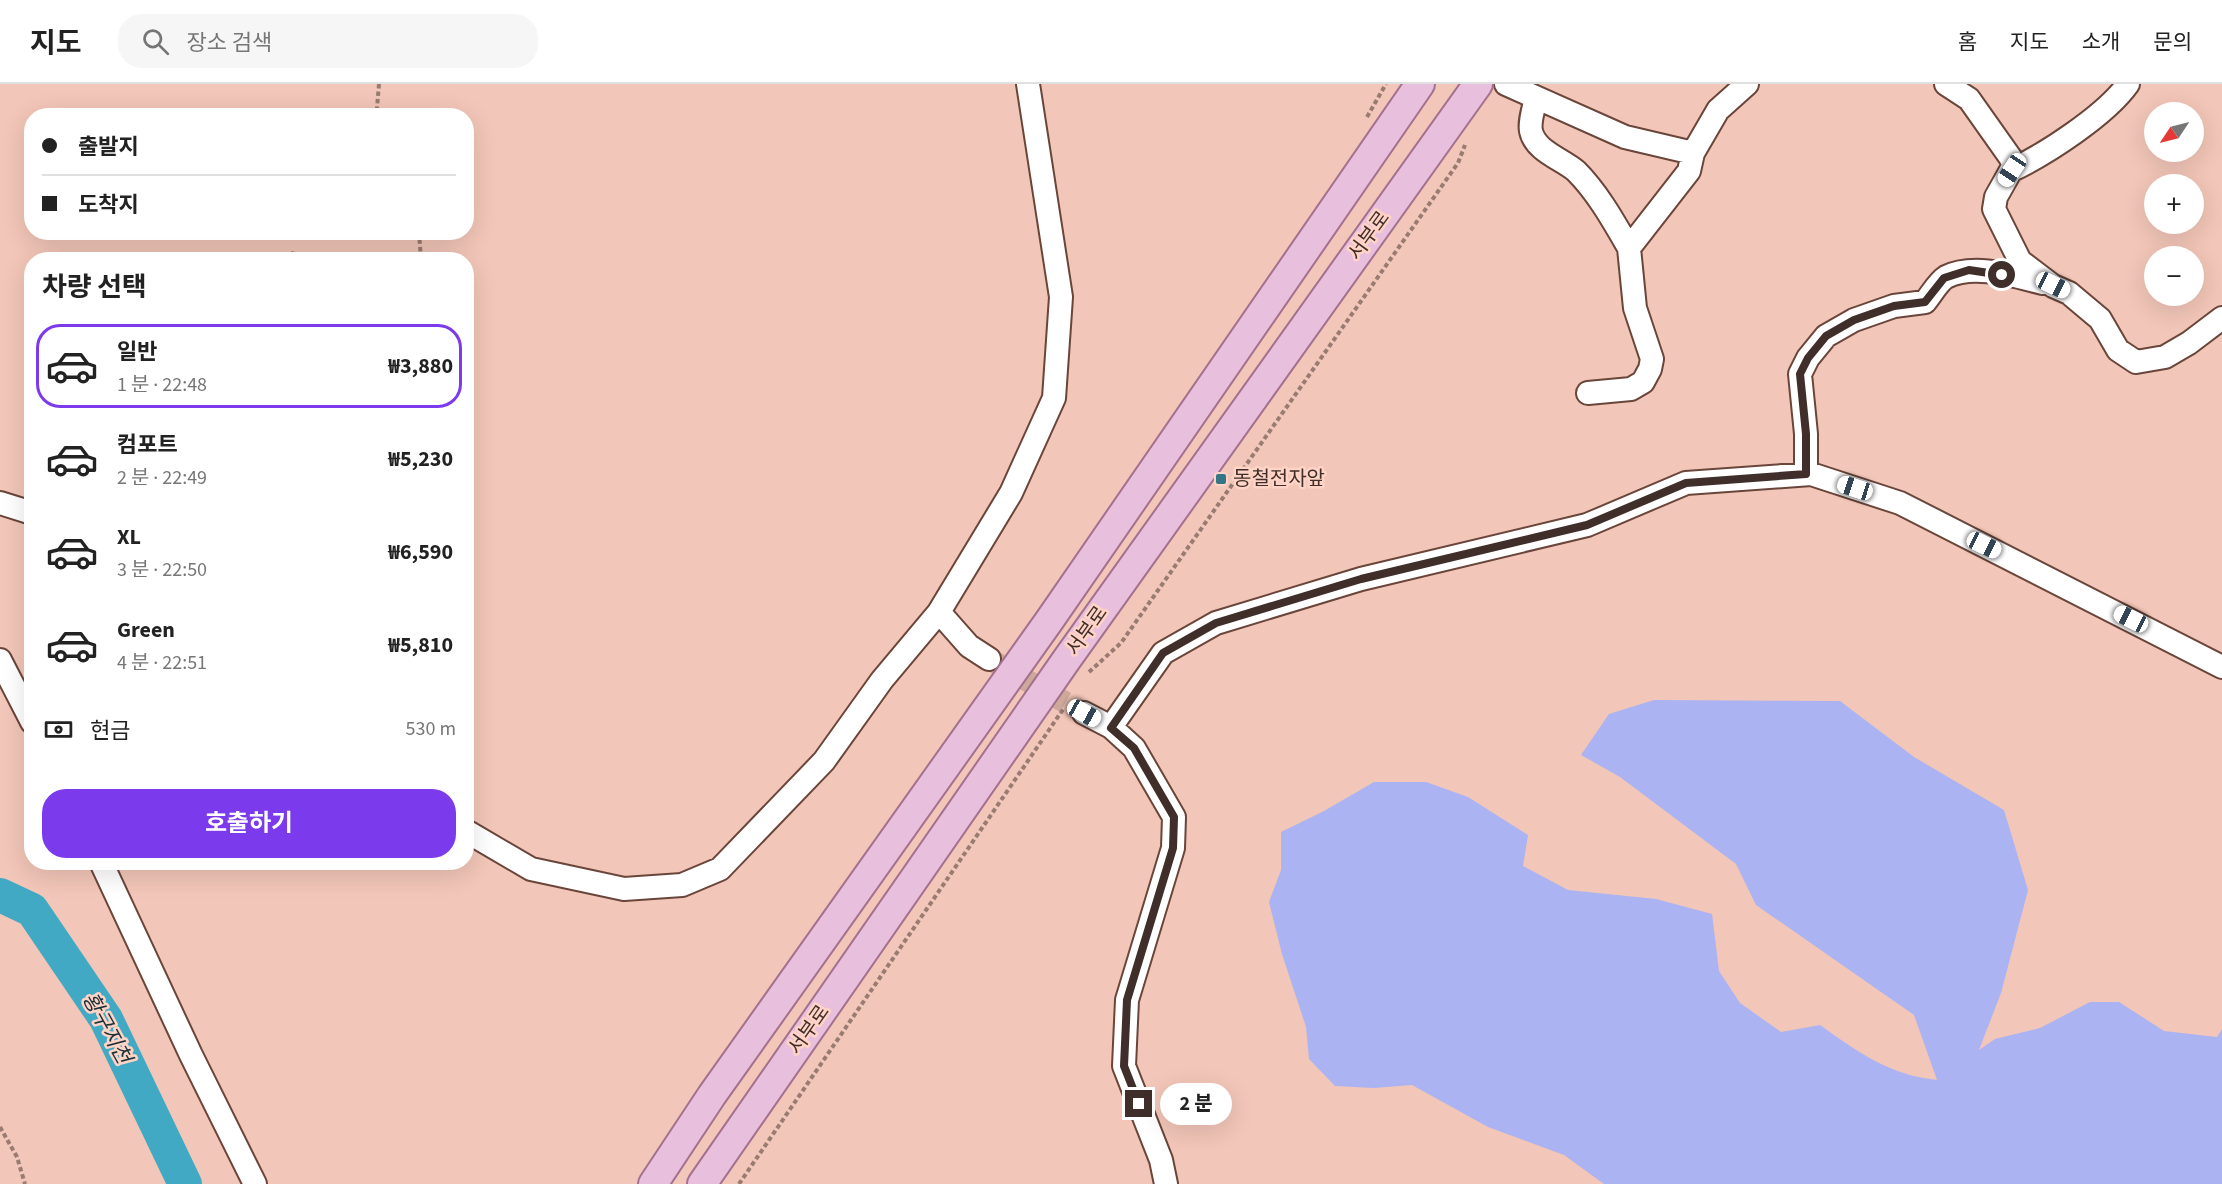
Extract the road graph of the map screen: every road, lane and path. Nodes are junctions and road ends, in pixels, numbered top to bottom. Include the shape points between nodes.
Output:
1 (379, 84) edge
2 (1028, 84) edge
3 (1420, 84) edge
4 (1478, 84) edge
5 (1506, 84) edge
6 (1748, 84) edge
7 (1946, 84) edge
8 (2128, 84) edge
9 (1536, 98) junction
10 (377, 108) edge
11 (1466, 142) dead end
12 (1693, 153) junction
13 (2012, 170) junction
14 (1629, 248) junction
15 (2053, 285) junction
16 (2222, 318) edge
17 (1588, 393) dead end
18 (1806, 474) junction
19 (0, 503) edge
20 (24, 510) edge
21 (939, 612) junction
22 (989, 659) tunnel mouth
23 (0, 660) edge
24 (2222, 667) edge
25 (1084, 679) dead end
26 (24, 706) edge
27 (1077, 706) joint
28 (1111, 728) junction
29 (474, 836) edge
30 (105, 870) edge
31 (0, 1127) edge
32 (25, 1184) edge
33 (255, 1184) edge
34 (653, 1184) edge
35 (702, 1184) edge
36 (738, 1184) edge
37 (1166, 1184) edge

1 - 10 path
2 - 21 street via 1061,297 1054,398 1011,493
3 - 34 main road, 서부로
4 - 35 main road, 서부로 via 1074,649
5 - 9 street
6 - 12 street via 1718,110
7 - 13 street via 1969,99 2010,157
8 - 13 street via 2093,118 2046,153
9 - 12 street via 1625,137
9 - 14 street via 1531,130 1536,140 1575,171 1608,211
11 - 25 path via 1458,163 1121,643
12 - 14 street via 1689,171
13 - 15 street via 1996,197 1994,209 2020,261
14 - 17 street via 1635,308 1652,359 1650,369 1643,382 1630,389
15 - 16 street via 2100,319 2118,350 2136,362 2165,357
15 - 18 street via 1969,270 1944,278 1925,302 1894,306 1854,320 1826,336 1800,374
18 - 24 street via 1900,503
18 - 28 street via 1686,483 1587,525 1361,579 1216,623 1163,653
19 - 20 street
21 - 22 street via 969,646
21 - 29 street via 882,680 824,761 720,869 682,885 624,890 531,869
23 - 26 street
27 - 28 street
27 - 36 path
28 - 37 street via 1134,748 1174,817 1173,848 1127,1000 1124,1066 1161,1160
30 - 33 street
31 - 32 path

